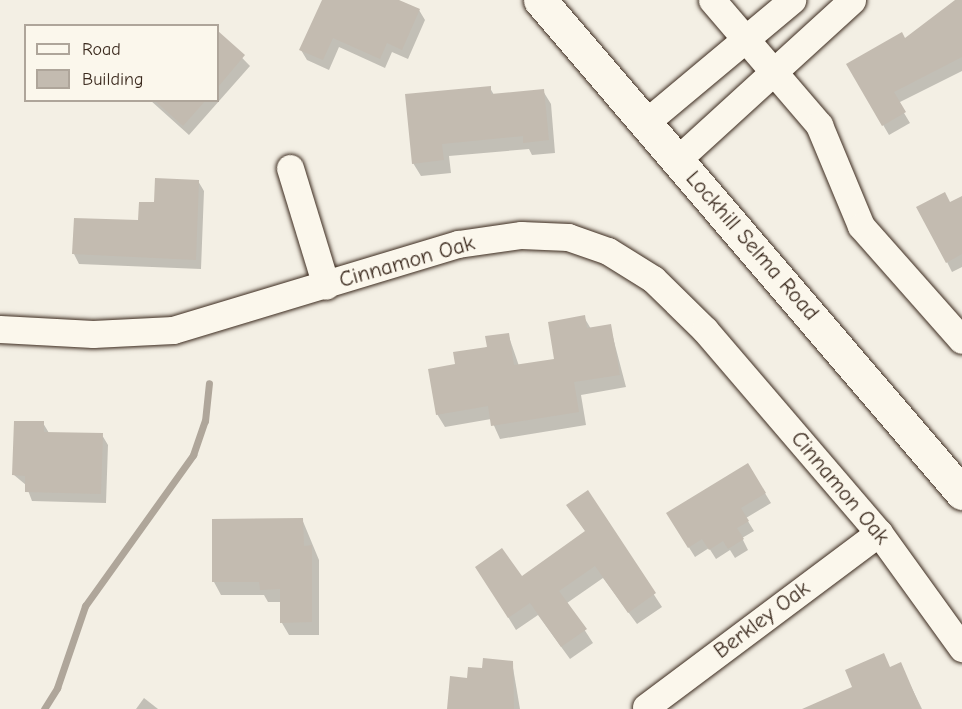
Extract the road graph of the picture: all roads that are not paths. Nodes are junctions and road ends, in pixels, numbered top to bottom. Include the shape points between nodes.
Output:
1 (540, 0) edge
2 (712, 0) edge
3 (792, 0) edge
4 (852, 0) edge
5 (748, 38) junction
6 (775, 70) junction
7 (645, 123) junction
8 (677, 160) junction
9 (290, 168) dead end
10 (326, 286) junction
11 (0, 329) edge
12 (962, 340) edge
13 (962, 493) edge
14 (879, 533) junction
15 (962, 648) edge
16 (646, 707) dead end

1 - 7 main road, Lockhill Selma Road
2 - 5 street
3 - 5 street
4 - 6 street
5 - 6 street
5 - 7 street
6 - 8 street
6 - 12 street via 819,125 861,226
7 - 8 main road, Lockhill Selma Road
8 - 13 main road, Lockhill Selma Road
9 - 10 street
10 - 11 street, Cinnamon Oak via 173,330 93,334
10 - 14 street, Cinnamon Oak via 458,244 522,235 568,237 608,250 653,279 705,330
14 - 15 street, Cinnamon Oak
14 - 16 street, Berkley Oak

